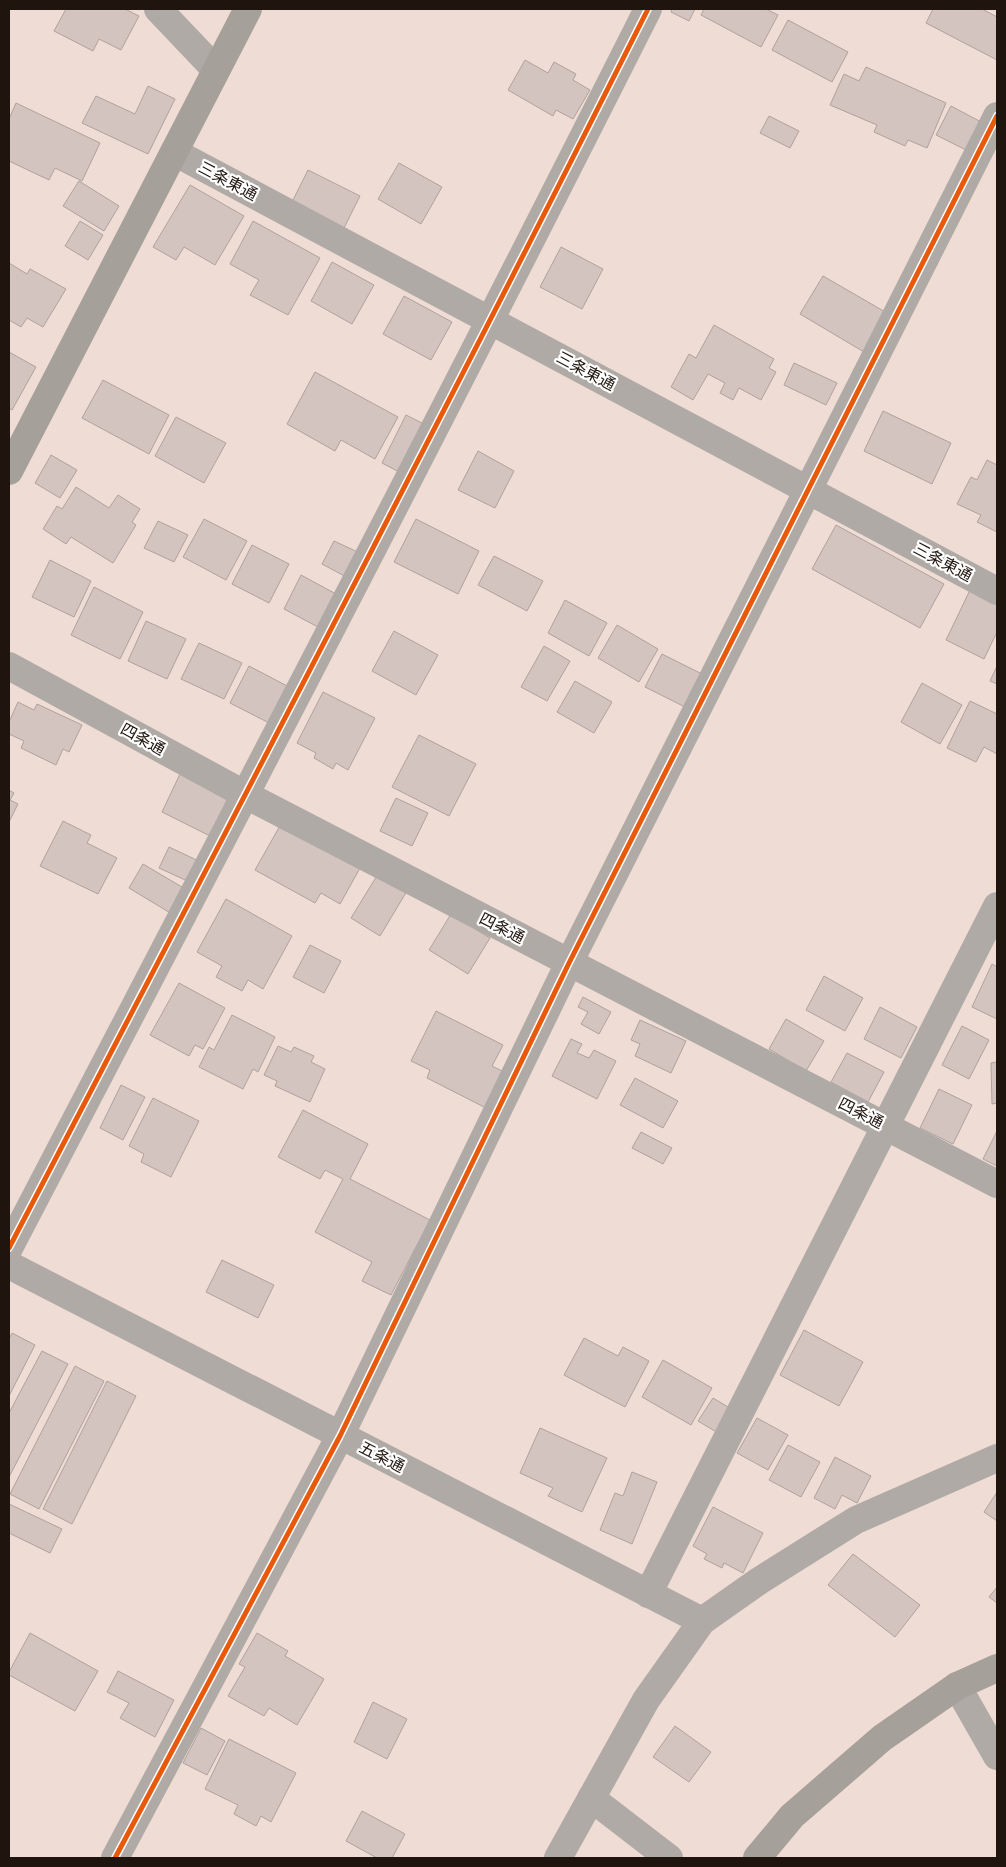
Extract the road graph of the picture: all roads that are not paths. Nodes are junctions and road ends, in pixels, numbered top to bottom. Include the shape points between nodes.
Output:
1 (158, 9) edge
2 (248, 9) edge
3 (648, 9) edge
4 (216, 70) junction
5 (997, 116) edge
6 (174, 152) junction
7 (491, 321) junction
8 (9, 470) edge
9 (808, 490) junction
10 (997, 590) edge
11 (9, 666) edge
12 (246, 795) junction
13 (997, 906) edge
14 (569, 962) junction
15 (886, 1126) junction
16 (997, 1184) edge
17 (9, 1248) edge
18 (9, 1265) edge
19 (340, 1436) junction
20 (997, 1458) edge
21 (648, 1594) junction
22 (702, 1621) junction
23 (997, 1668) edge
24 (956, 1686) junction
25 (997, 1756) edge
26 (591, 1798) junction
27 (115, 1858) edge
28 (558, 1858) edge
29 (669, 1858) edge
30 (757, 1858) edge

1 - 4 street
2 - 4 street
3 - 7 street
4 - 6 street
5 - 9 street
6 - 7 street, 三条東通
6 - 8 street
7 - 9 street, 三条東通
7 - 12 street
9 - 10 street, 三条東通
9 - 14 street
11 - 12 street, 四条通
12 - 14 street, 四条通
12 - 17 street
13 - 15 street
14 - 15 street, 四条通
14 - 19 street
15 - 16 street, 四条通
15 - 21 street
18 - 19 street, 五条通
19 - 21 street, 五条通
19 - 27 street
20 - 22 street via 856,1520
21 - 22 street, 五条通
22 - 26 street via 646,1700
23 - 24 street
24 - 25 street
24 - 30 street via 882,1738 799,1809
26 - 28 street
26 - 29 street

